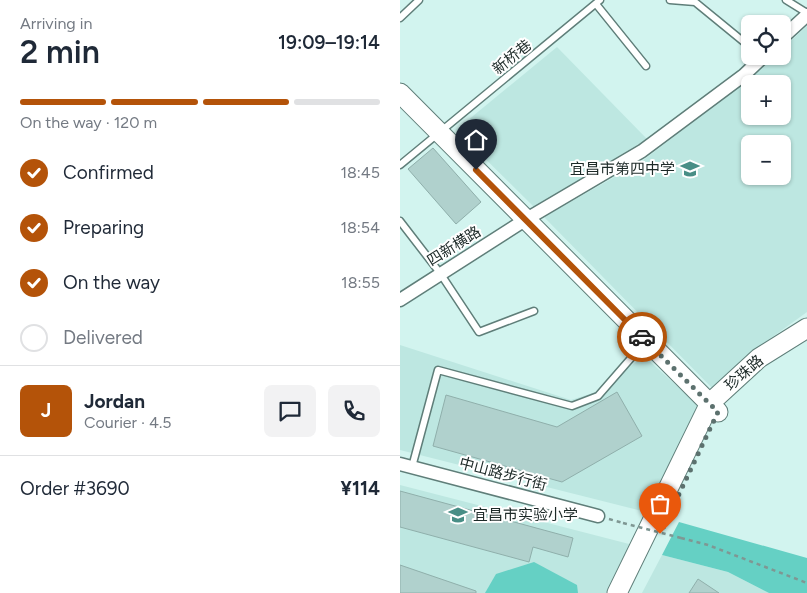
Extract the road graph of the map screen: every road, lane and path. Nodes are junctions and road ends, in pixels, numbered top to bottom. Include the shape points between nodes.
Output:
1 (419, 0) edge
2 (670, 0) edge
3 (786, 0) edge
4 (598, 2) edge
5 (807, 14) edge
6 (400, 18) edge
7 (791, 29) edge
8 (741, 40) edge
9 (754, 65) edge
10 (646, 66) dead end
11 (400, 93) edge
12 (440, 133) junction
13 (400, 165) edge
14 (525, 220) junction
15 (400, 221) edge
16 (440, 273) junction
17 (400, 300) edge
18 (534, 311) dead end
19 (807, 328) edge
20 (646, 341) junction
21 (807, 341) edge
22 (714, 408) junction
23 (406, 465) edge
24 (598, 516) dead end
25 (623, 523) dead end
26 (807, 582) edge
27 (617, 593) edge
28 (632, 593) edge

1 - 6 lane
2 - 8 lane via 695,2
3 - 5 lane
4 - 10 lane
4 - 12 lane, 新桥巷
5 - 7 street
9 - 14 street, 四新横路 via 642,151
11 - 12 main road
12 - 13 lane, 新桥巷
12 - 14 main road
14 - 16 street, 四新横路
14 - 20 main road
15 - 16 lane
16 - 17 street, 四新横路
16 - 18 lane via 479,332
19 - 22 main road, 珍珠路 via 759,358
20 - 22 main road
20 - 23 lane via 598,396 572,406 438,370
21 - 22 main road, 珍珠路
22 - 27 main road, 珍珠路
22 - 28 main road, 珍珠路
23 - 24 street, 中山路步行街
25 - 26 path, bridge via 708,545

